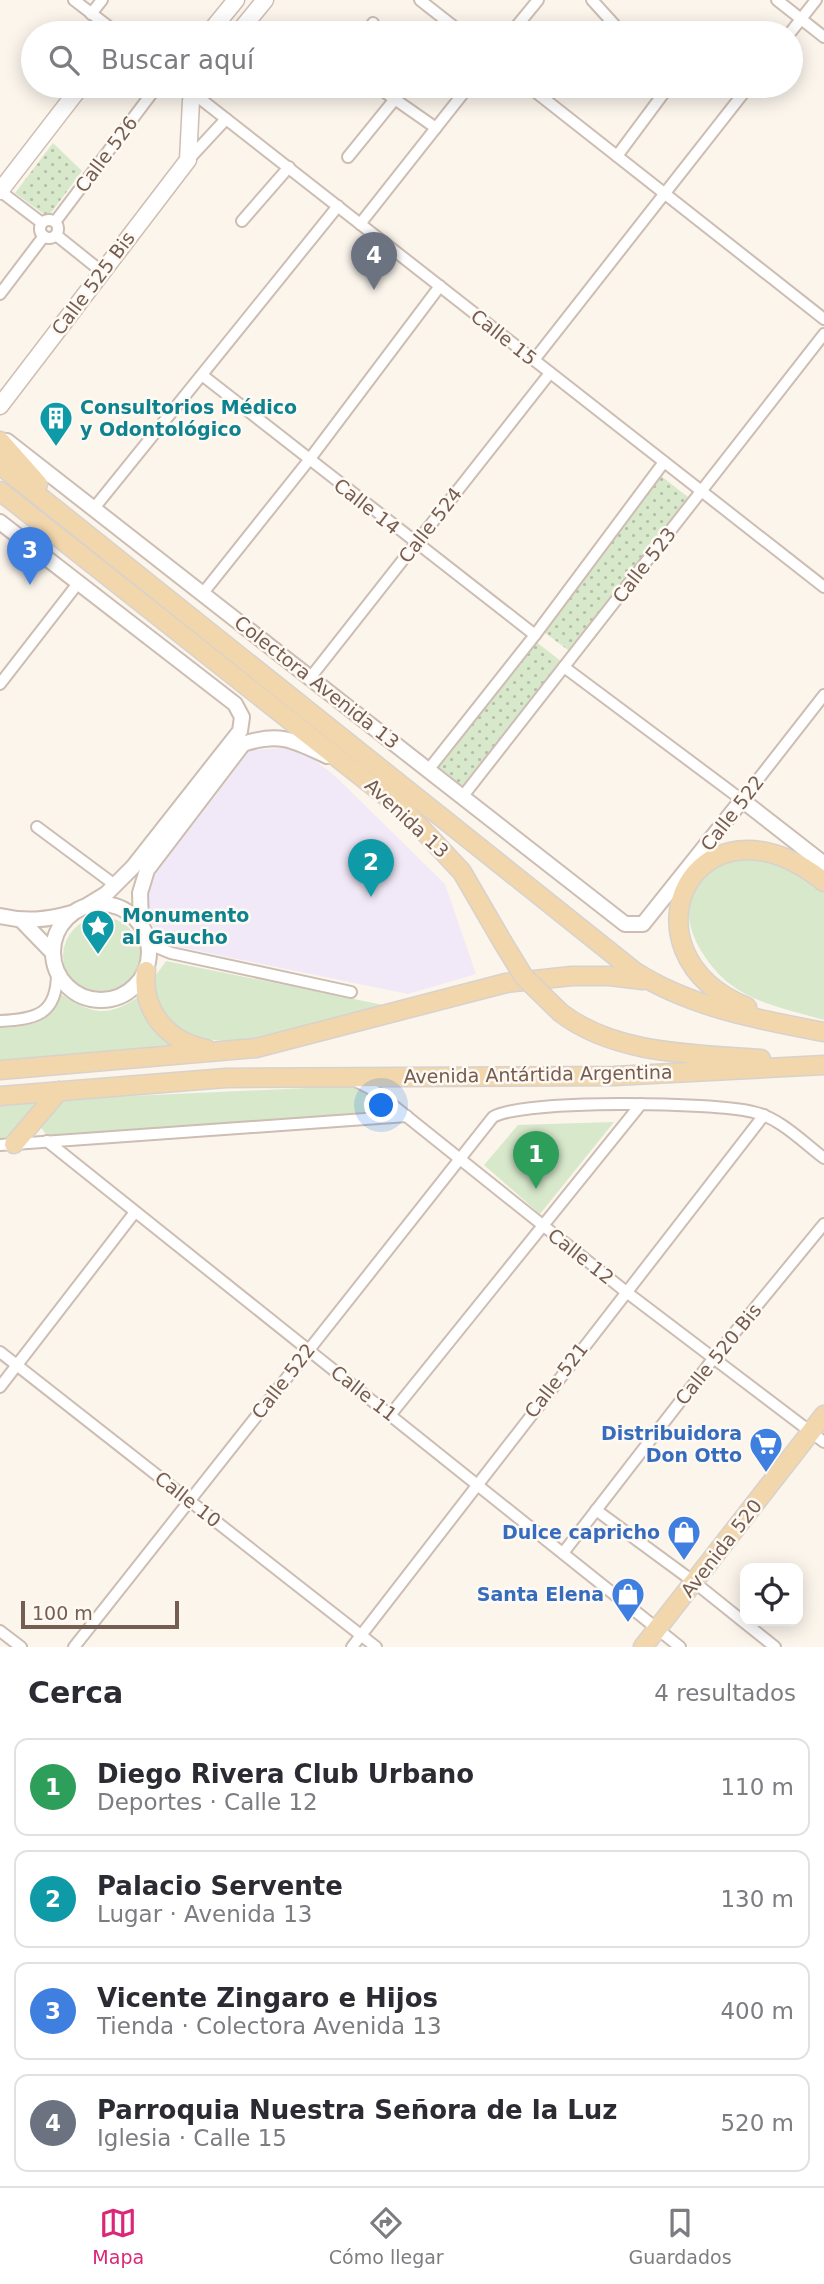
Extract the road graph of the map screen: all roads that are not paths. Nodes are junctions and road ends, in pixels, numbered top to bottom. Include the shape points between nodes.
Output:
1 (74, 0) edge
2 (102, 0) edge
3 (236, 0) edge
4 (265, 0) edge
5 (420, 0) edge
6 (538, 0) edge
7 (592, 0) edge
8 (777, 0) edge
9 (816, 0) edge
10 (91, 14) junction
11 (801, 19) junction
12 (101, 21) edge
13 (219, 21) edge
14 (248, 21) edge
15 (447, 21) edge
16 (521, 21) edge
17 (611, 21) edge
18 (824, 37) edge
19 (72, 98) edge
20 (148, 98) edge
21 (191, 98) edge
22 (203, 98) edge
23 (460, 98) edge
24 (543, 98) edge
25 (660, 98) edge
26 (740, 98) edge
27 (395, 99) joint
28 (226, 118) junction
29 (436, 128) junction
30 (617, 156) junction
31 (348, 157) dead end
32 (188, 160) junction
33 (289, 167) junction
34 (0, 191) edge
35 (665, 194) junction
36 (338, 206) junction
37 (242, 221) dead end
38 (55, 222) junction
39 (42, 223) junction
40 (360, 224) junction
41 (50, 236) junction
42 (101, 271) junction
43 (440, 286) junction
44 (0, 294) edge
45 (824, 319) edge
46 (824, 334) edge
47 (534, 360) junction
48 (550, 373) junction
49 (202, 375) junction
50 (7, 389) edge
51 (0, 406) edge
52 (0, 436) edge
53 (0, 441) edge
54 (309, 460) junction
55 (664, 462) junction
56 (0, 465) edge
57 (0, 491) edge
58 (701, 491) junction
59 (0, 505) edge
60 (95, 507) junction
61 (65, 516) junction
62 (0, 522) edge
63 (53, 531) junction
64 (415, 544) junction
65 (79, 582) junction
66 (824, 587) edge
67 (203, 593) junction
68 (535, 635) junction
69 (564, 667) junction
70 (310, 678) junction
71 (0, 684) edge
72 (824, 695) edge
73 (354, 769) junction
74 (429, 769) junction
75 (463, 796) junction
76 (742, 800) junction
77 (37, 827) dead end
78 (824, 864) edge
79 (824, 882) edge
80 (115, 885) junction
81 (88, 905) junction
82 (73, 912) junction
83 (0, 916) edge
84 (22, 921) junction
85 (141, 924) junction
86 (635, 926) joint
87 (149, 944) junction
88 (52, 952) junction
89 (146, 971) junction
90 (57, 973) junction
91 (650, 981) junction
92 (351, 992) dead end
93 (0, 1021) edge
94 (771, 1021) junction
95 (824, 1032) edge
96 (234, 1051) junction
97 (824, 1064) edge
98 (0, 1070) edge
99 (337, 1075) junction
100 (59, 1091) junction
101 (0, 1096) edge
102 (641, 1104) junction
103 (764, 1115) junction
104 (407, 1116) junction
105 (493, 1117) joint
106 (47, 1141) junction
107 (7, 1144) edge
108 (459, 1157) junction
109 (824, 1158) edge
110 (135, 1212) junction
111 (824, 1224) edge
112 (542, 1225) junction
113 (625, 1291) junction
114 (308, 1349) junction
115 (0, 1352) edge
116 (713, 1359) junction
117 (17, 1366) junction
118 (0, 1387) edge
119 (391, 1414) junction
120 (824, 1415) edge
121 (818, 1437) edge
122 (476, 1483) junction
123 (190, 1500) junction
124 (596, 1510) junction
125 (564, 1553) junction
126 (695, 1582) junction
127 (657, 1629) junction
128 (0, 1631) edge
129 (361, 1636) junction
130 (21, 1647) edge
131 (74, 1647) edge
132 (352, 1647) edge
133 (376, 1647) edge
134 (643, 1647) edge
135 (680, 1647) edge
136 (775, 1647) edge

1 - 10 street
2 - 10 street
3 - 13 main road
4 - 14 main road
5 - 15 street
6 - 16 street
7 - 17 street
8 - 11 street
9 - 11 street
10 - 12 street
11 - 18 street
19 - 34 main road
20 - 38 street, Calle 526
21 - 32 main road
22 - 28 street, Calle 15
23 - 29 street
24 - 30 street
25 - 30 street
26 - 35 street
27 - 29 street
27 - 31 street
28 - 32 street, Calle 525 Bis
28 - 33 street, Calle 15
29 - 40 street
30 - 35 street
32 - 42 main road, Calle 525 Bis
33 - 36 street, Calle 15
33 - 37 street
34 - 39 street
35 - 45 street
35 - 47 street
36 - 40 street, Calle 15
36 - 49 street
38 - 39 street
38 - 41 street via 58,230
39 - 41 street via 40,229
40 - 43 street, Calle 15
41 - 42 street
41 - 44 street
42 - 50 main road, Calle 525 Bis
43 - 47 street, Calle 15
43 - 54 street
46 - 58 street, Calle 523
47 - 48 street, Calle 15
48 - 55 street, Calle 15
48 - 64 street, Calle 524
49 - 54 street, Calle 14
49 - 60 street
50 - 51 main road, Calle 525 Bis
52 - 60 street, Colectora Avenida 13
53 - 61 main road
54 - 64 street, Calle 14
54 - 67 street
55 - 58 street, Calle 15
55 - 68 street
56 - 61 main road, Avenida 13
57 - 63 main road, Avenida 13
58 - 66 street, Calle 15
58 - 69 street, Calle 523
59 - 63 main road
60 - 67 street, Colectora Avenida 13
61 - 91 main road, Avenida 13
62 - 65 street
63 - 73 main road, Avenida 13
64 - 68 street, Calle 14
64 - 70 street, Calle 524
65 - 71 street
65 - 80 street via 236,704 242,717 240,731
67 - 70 street, Colectora Avenida 13
68 - 74 street
69 - 75 street, Calle 523
69 - 76 street
70 - 74 street, Colectora Avenida 13
72 - 76 street, Calle 522
73 - 85 street via 282,737 243,744 147,870 140,893
73 - 97 main road, Avenida 13, bridge via 422,827 455,864 524,977 561,1013 588,1029 648,1048
74 - 75 street, Colectora Avenida 13
75 - 86 street, Colectora Avenida 13 via 617,920
76 - 78 street
76 - 86 street, Calle 522 via 643,924
77 - 80 street
79 - 94 main road via 781,856 738,851 706,861 680,896 681,936 696,968 719,992
80 - 81 street
81 - 82 street
81 - 85 street via 117,906
82 - 84 street
82 - 88 street via 62,923
83 - 84 street
84 - 88 street
85 - 87 street
87 - 89 street
87 - 92 street via 171,953
88 - 90 street
89 - 90 street via 121,997 102,1001 84,998 68,988
89 - 96 main road via 146,993 162,1027 193,1046
90 - 93 street via 57,988 47,1010 26,1019
91 - 94 main road, Avenida 13 via 702,1002
91 - 96 main road via 610,975 506,983 275,1045
94 - 95 main road, Avenida 13
96 - 98 main road
97 - 99 main road, Avenida Antártida Argentina via 614,1076
99 - 100 main road, Avenida Antártida Argentina
99 - 104 street, Calle 12 via 365,1085
100 - 101 main road, Avenida Antártida Argentina
100 - 107 main road
102 - 103 street, Avenida Antártida Argentina
102 - 105 street, Avenida Antártida Argentina via 517,1109
102 - 112 street
103 - 109 street
103 - 113 street, Calle 521
104 - 106 street, Avenida Antártida Argentina
104 - 108 street, Calle 12
105 - 108 street, Calle 522
106 - 107 street, Avenida Antártida Argentina
106 - 110 street, Calle 11
108 - 112 street, Calle 12
108 - 114 street, Calle 522
110 - 114 street, Calle 11
110 - 117 street
111 - 116 street, Calle 520 Bis
112 - 113 street, Calle 12
112 - 119 street
113 - 116 street, Calle 12
113 - 122 street, Calle 521
114 - 119 street, Calle 11
114 - 123 street, Calle 522
115 - 117 street, Calle 10
116 - 121 street, Calle 12
116 - 124 street, Calle 520 Bis
117 - 118 street
117 - 123 street, Calle 10
119 - 122 street, Calle 11
120 - 121 main road, Avenida 520
121 - 126 main road, Avenida 520
122 - 125 street, Calle 11
122 - 129 street, Calle 521
123 - 129 street, Calle 10
123 - 131 street, Calle 522
124 - 125 street, Calle 520 Bis
124 - 126 street
125 - 127 street, Calle 11
126 - 127 main road, Avenida 520
126 - 136 street
127 - 134 main road, Avenida 520
127 - 135 street, Calle 11
128 - 130 street
129 - 132 street, Calle 521
129 - 133 street, Calle 10

